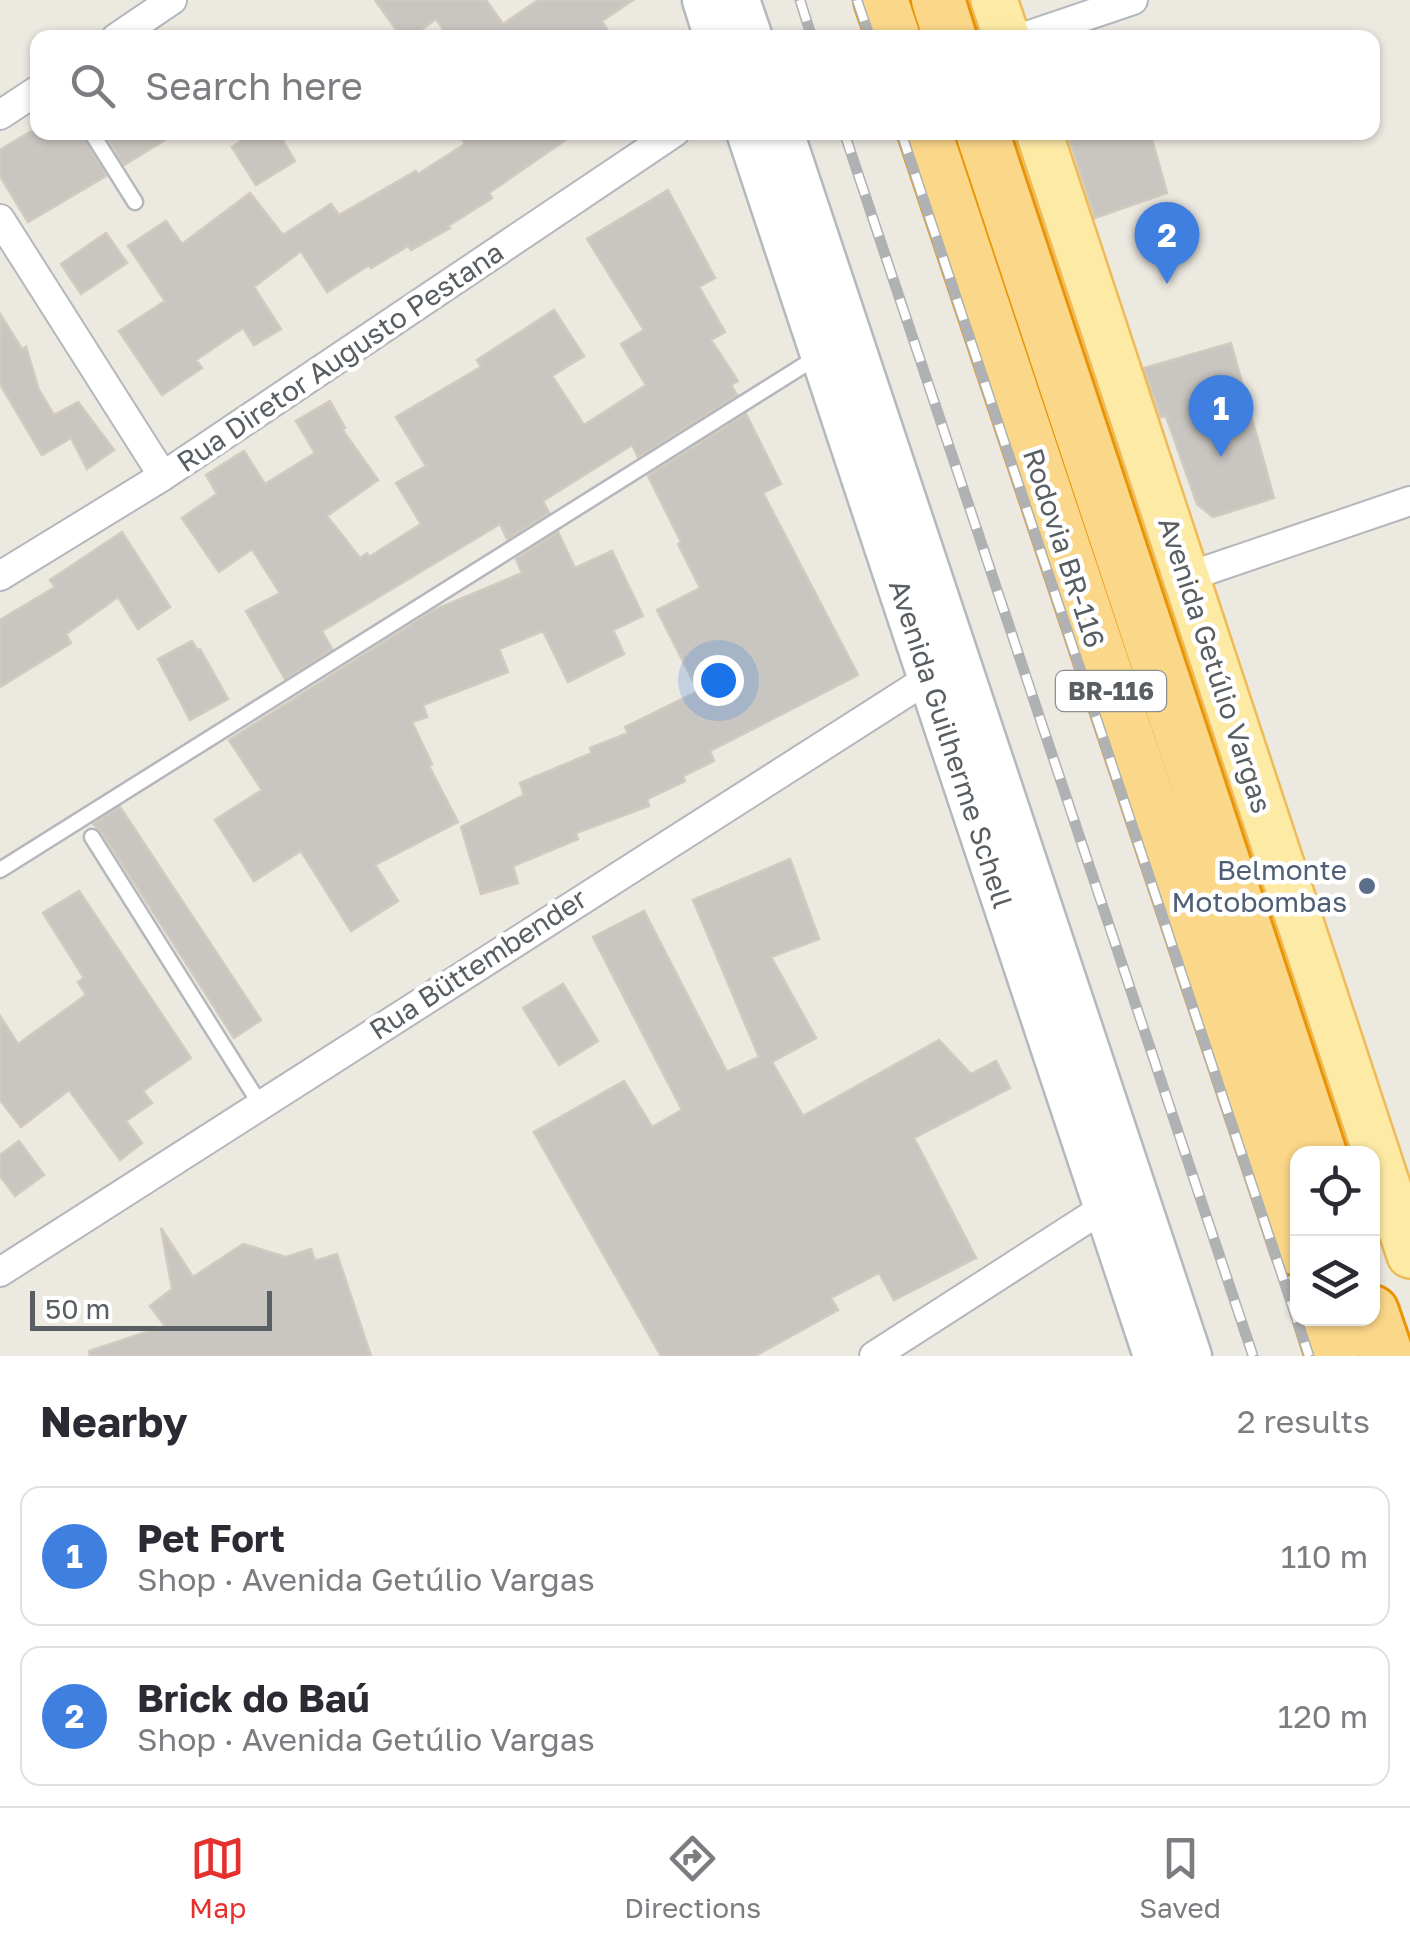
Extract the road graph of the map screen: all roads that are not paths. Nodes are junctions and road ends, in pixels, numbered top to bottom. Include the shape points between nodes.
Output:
1 (172, 0) edge
2 (703, 0) edge
3 (739, 0) edge
4 (881, 0) edge
5 (938, 0) edge
6 (994, 0) edge
7 (1132, 0) edge
8 (128, 30) edge
9 (712, 30) edge
10 (749, 30) edge
11 (891, 30) edge
12 (947, 30) edge
13 (1004, 30) edge
14 (1044, 30) edge
15 (30, 95) edge
16 (0, 116) edge
17 (96, 140) edge
18 (663, 140) edge
19 (750, 140) edge
20 (785, 140) edge
21 (928, 140) edge
22 (985, 140) edge
23 (1041, 140) edge
24 (136, 202) dead end
25 (0, 219) edge
26 (821, 354) junction
27 (163, 476) junction
28 (1410, 501) edge
29 (0, 576) edge
30 (1186, 576) junction
31 (944, 669) junction
32 (92, 837) dead end
33 (0, 870) edge
34 (260, 1104) junction
35 (1317, 1146) edge
36 (1120, 1198) junction
37 (1402, 1202) edge
38 (1294, 1236) edge
39 (1410, 1255) edge
40 (0, 1272) edge
41 (1324, 1326) edge
42 (1377, 1326) edge
43 (874, 1356) edge
44 (1154, 1356) edge
45 (1191, 1356) edge
46 (1333, 1356) edge
47 (1387, 1356) edge

1 - 8 street
2 - 9 main road
3 - 10 main road
4 - 11 highway
5 - 12 highway
6 - 13 main road
7 - 14 street
15 - 16 street
17 - 24 lane
18 - 27 street, Rua Diretor Augusto Pestana
19 - 26 main road, Avenida Guilherme Schell
20 - 31 main road, Avenida Guilherme Schell
21 - 38 highway, Rodovia BR-116 / BR-116
22 - 35 highway, Rodovia BR-116 / BR-116
23 - 30 main road, Avenida Getúlio Vargas
25 - 27 street
26 - 31 main road, Avenida Guilherme Schell
26 - 33 lane
27 - 29 street, Rua Diretor Augusto Pestana
28 - 30 street
30 - 37 main road, Avenida Getúlio Vargas
31 - 34 street, Rua Büttembender
31 - 36 main road, Avenida Guilherme Schell
32 - 34 lane
34 - 40 street, Rua Büttembender
36 - 43 street
36 - 44 main road, Avenida Guilherme Schell
36 - 45 main road, Avenida Guilherme Schell
37 - 39 main road, Avenida Getúlio Vargas
41 - 46 highway
42 - 47 highway

